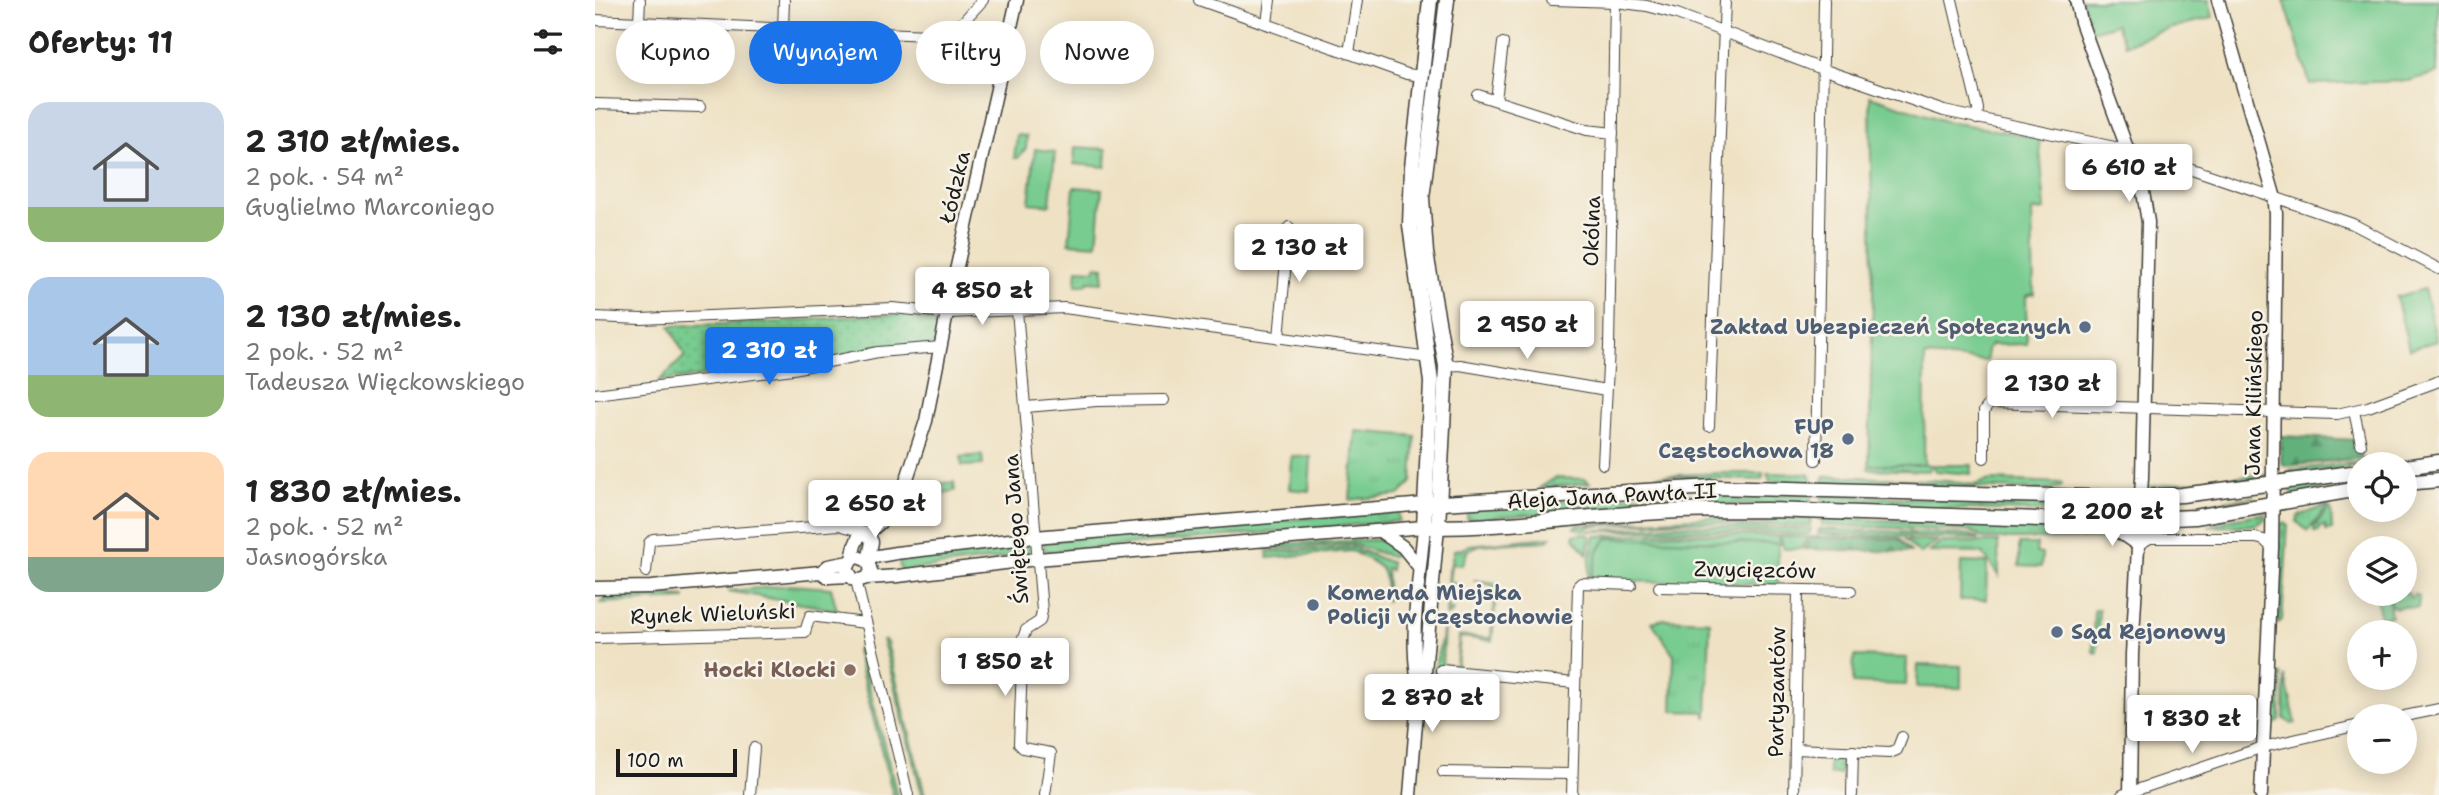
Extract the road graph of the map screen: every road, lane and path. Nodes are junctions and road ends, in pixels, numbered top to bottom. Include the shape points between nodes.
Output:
1 (640, 0) edge
2 (784, 0) edge
3 (983, 0) edge
4 (1017, 0) edge
5 (1199, 0) edge
6 (1270, 0) edge
7 (1357, 0) edge
8 (1430, 0) edge
9 (1447, 0) edge
10 (1552, 0) edge
11 (1725, 0) edge
12 (1824, 0) edge
13 (1952, 0) edge
14 (2076, 0) edge
15 (2218, 0) edge
16 (1615, 1) edge
17 (595, 20) edge
18 (639, 21) joint
19 (783, 21) edge
20 (1268, 23) junction
21 (1724, 31) junction
22 (902, 34) edge
23 (1503, 43) dead end
24 (1349, 53) junction
25 (1822, 69) junction
26 (1422, 76) junction
27 (1478, 95) dead end
28 (1496, 100) junction
29 (595, 104) edge
30 (700, 107) dead end
31 (1977, 119) junction
32 (1613, 133) junction
33 (2086, 142) junction
34 (2127, 148) junction
35 (2132, 161) junction
36 (2178, 163) junction
37 (2274, 195) junction
38 (1289, 228) dead end
39 (2439, 269) edge
40 (1017, 310) junction
41 (947, 313) junction
42 (595, 317) edge
43 (1279, 338) junction
44 (941, 347) junction
45 (1429, 358) junction
46 (1446, 366) junction
47 (2439, 381) edge
48 (1606, 390) junction
49 (595, 394) edge
50 (1164, 400) dead end
51 (1026, 407) junction
52 (2143, 407) junction
53 (2272, 411) junction
54 (2354, 411) junction
55 (1709, 426) dead end
56 (2361, 444) dead end
57 (1984, 458) dead end
58 (1816, 460) dead end
59 (2439, 462) edge
60 (1603, 464) dead end
61 (2417, 465) edge
62 (2347, 474) edge
63 (2439, 480) edge
64 (2417, 482) edge
65 (2272, 484) junction
66 (2347, 491) edge
67 (2140, 497) junction
68 (1432, 504) junction
69 (2272, 504) junction
70 (2139, 520) junction
71 (2103, 521) junction
72 (1431, 527) junction
73 (1380, 531) junction
74 (868, 533) junction
75 (1035, 537) junction
76 (2138, 545) junction
77 (2272, 548) junction
78 (1037, 559) junction
79 (850, 561) junction
80 (868, 561) junction
81 (1419, 567) junction
82 (646, 572) dead end
83 (821, 572) junction
84 (858, 578) junction
85 (1631, 585) dead end
86 (1659, 587) dead end
87 (595, 588) edge
88 (1798, 590) junction
89 (1851, 591) dead end
90 (865, 623) junction
91 (595, 638) edge
92 (1441, 670) dead end
93 (1575, 683) junction
94 (1419, 687) junction
95 (2439, 709) edge
96 (2417, 714) edge
97 (2347, 728) edge
98 (1902, 737) dead end
99 (2263, 747) junction
100 (754, 748) dead end
101 (1795, 749) junction
102 (1853, 751) junction
103 (1443, 772) dead end
104 (1572, 774) junction
105 (2127, 794) edge
106 (750, 795) edge
107 (908, 795) edge
108 (1045, 795) edge
109 (1410, 795) edge
110 (1572, 795) edge
111 (1794, 795) edge
112 (1852, 795) edge
113 (2261, 795) edge

1 - 18 street
2 - 19 street
3 - 22 street via 960,25 928,35
4 - 41 street, Łódzka
5 - 20 street
6 - 20 street
7 - 24 street
8 - 26 main road
9 - 46 main road via 1422,198 1426,253
10 - 16 street
11 - 21 street
12 - 25 street
13 - 31 street
14 - 34 street
15 - 37 street, Jana Kilińskiego
16 - 21 street via 1677,14
16 - 32 street, Okólna
17 - 18 street
20 - 24 street
21 - 25 street
21 - 55 street
23 - 28 street
24 - 26 street
25 - 31 street
25 - 58 street
26 - 45 main road via 1410,225
27 - 28 street
28 - 32 street via 1587,130
29 - 30 street
31 - 33 street
32 - 48 street, Okólna
33 - 34 street
33 - 35 street
34 - 35 street
34 - 36 street
35 - 36 street
35 - 52 street via 2148,222
36 - 37 street
37 - 39 street via 2353,224
37 - 53 street, Jana Kilińskiego
38 - 43 street
40 - 41 street
40 - 43 street via 1064,308
40 - 51 street, Świętego Jana
41 - 42 street via 892,308 650,319
41 - 44 street, Łódzka
43 - 45 street
44 - 49 street via 878,352 793,369
44 - 74 street, Łódzka via 926,421 899,503
45 - 68 main road
46 - 48 street
46 - 68 main road
47 - 54 street
48 - 60 street, Okólna
50 - 51 street
51 - 75 street, Świętego Jana
52 - 53 street
52 - 57 street via 1990,403 1984,411
52 - 67 street
53 - 54 street
53 - 65 street, Jana Kilińskiego
54 - 56 street
59 - 61 main road
62 - 65 main road, Aleja Jana Pawła II
63 - 64 main road
65 - 67 main road, Aleja Jana Pawła II
65 - 69 street, Jana Kilińskiego
66 - 69 main road, Aleja Jana Pawła II
67 - 68 main road, Aleja Jana Pawła II via 1713,487
67 - 70 street
68 - 72 main road
68 - 75 street, Aleja Jana Pawła II
69 - 70 main road, Aleja Jana Pawła II via 2195,517
69 - 77 street, Jana Kilińskiego
70 - 71 main road, Aleja Jana Pawła II
70 - 76 street
71 - 72 main road, Aleja Jana Pawła II via 1715,510
71 - 76 street
72 - 73 street, Aleja Jana Pawła II
72 - 81 street
72 - 94 street via 1425,672
73 - 78 street, Aleja Jana Pawła II
73 - 81 street via 1406,550
74 - 79 street, Łódzka via 859,536
74 - 80 street via 872,542
74 - 82 street via 839,525 653,539
75 - 78 street, Świętego Jana
75 - 80 street, Aleja Jana Pawła II via 896,553
76 - 77 street via 2151,538 2256,538
76 - 105 street
77 - 99 street, Jana Kilińskiego
78 - 84 street, Aleja Jana Pawła II
78 - 108 street, Świętego Jana via 1042,611 1041,621 1026,630 1023,638 1019,744 1051,753
79 - 80 street via 862,557
79 - 83 street, Aleja Jana Pawła II
79 - 84 street via 847,569
80 - 84 street via 871,571
81 - 94 street via 1415,660
83 - 84 street, Aleja Jana Pawła II via 828,577
83 - 87 street, Aleja Jana Pawła II
84 - 90 street
85 - 93 street via 1578,586
86 - 88 street, Zwycięzców
88 - 89 street, Zwycięzców
88 - 101 street, Partyzantów
90 - 91 street, Rynek Wieluński via 810,616 805,632
90 - 107 street
92 - 93 street
93 - 104 street
94 - 109 street
95 - 96 street
97 - 99 street
98 - 102 street via 1894,751
99 - 105 street
99 - 113 street, Jana Kilińskiego
100 - 106 street
101 - 102 street
101 - 111 street, Partyzantów
102 - 112 street
103 - 104 street
104 - 110 street

